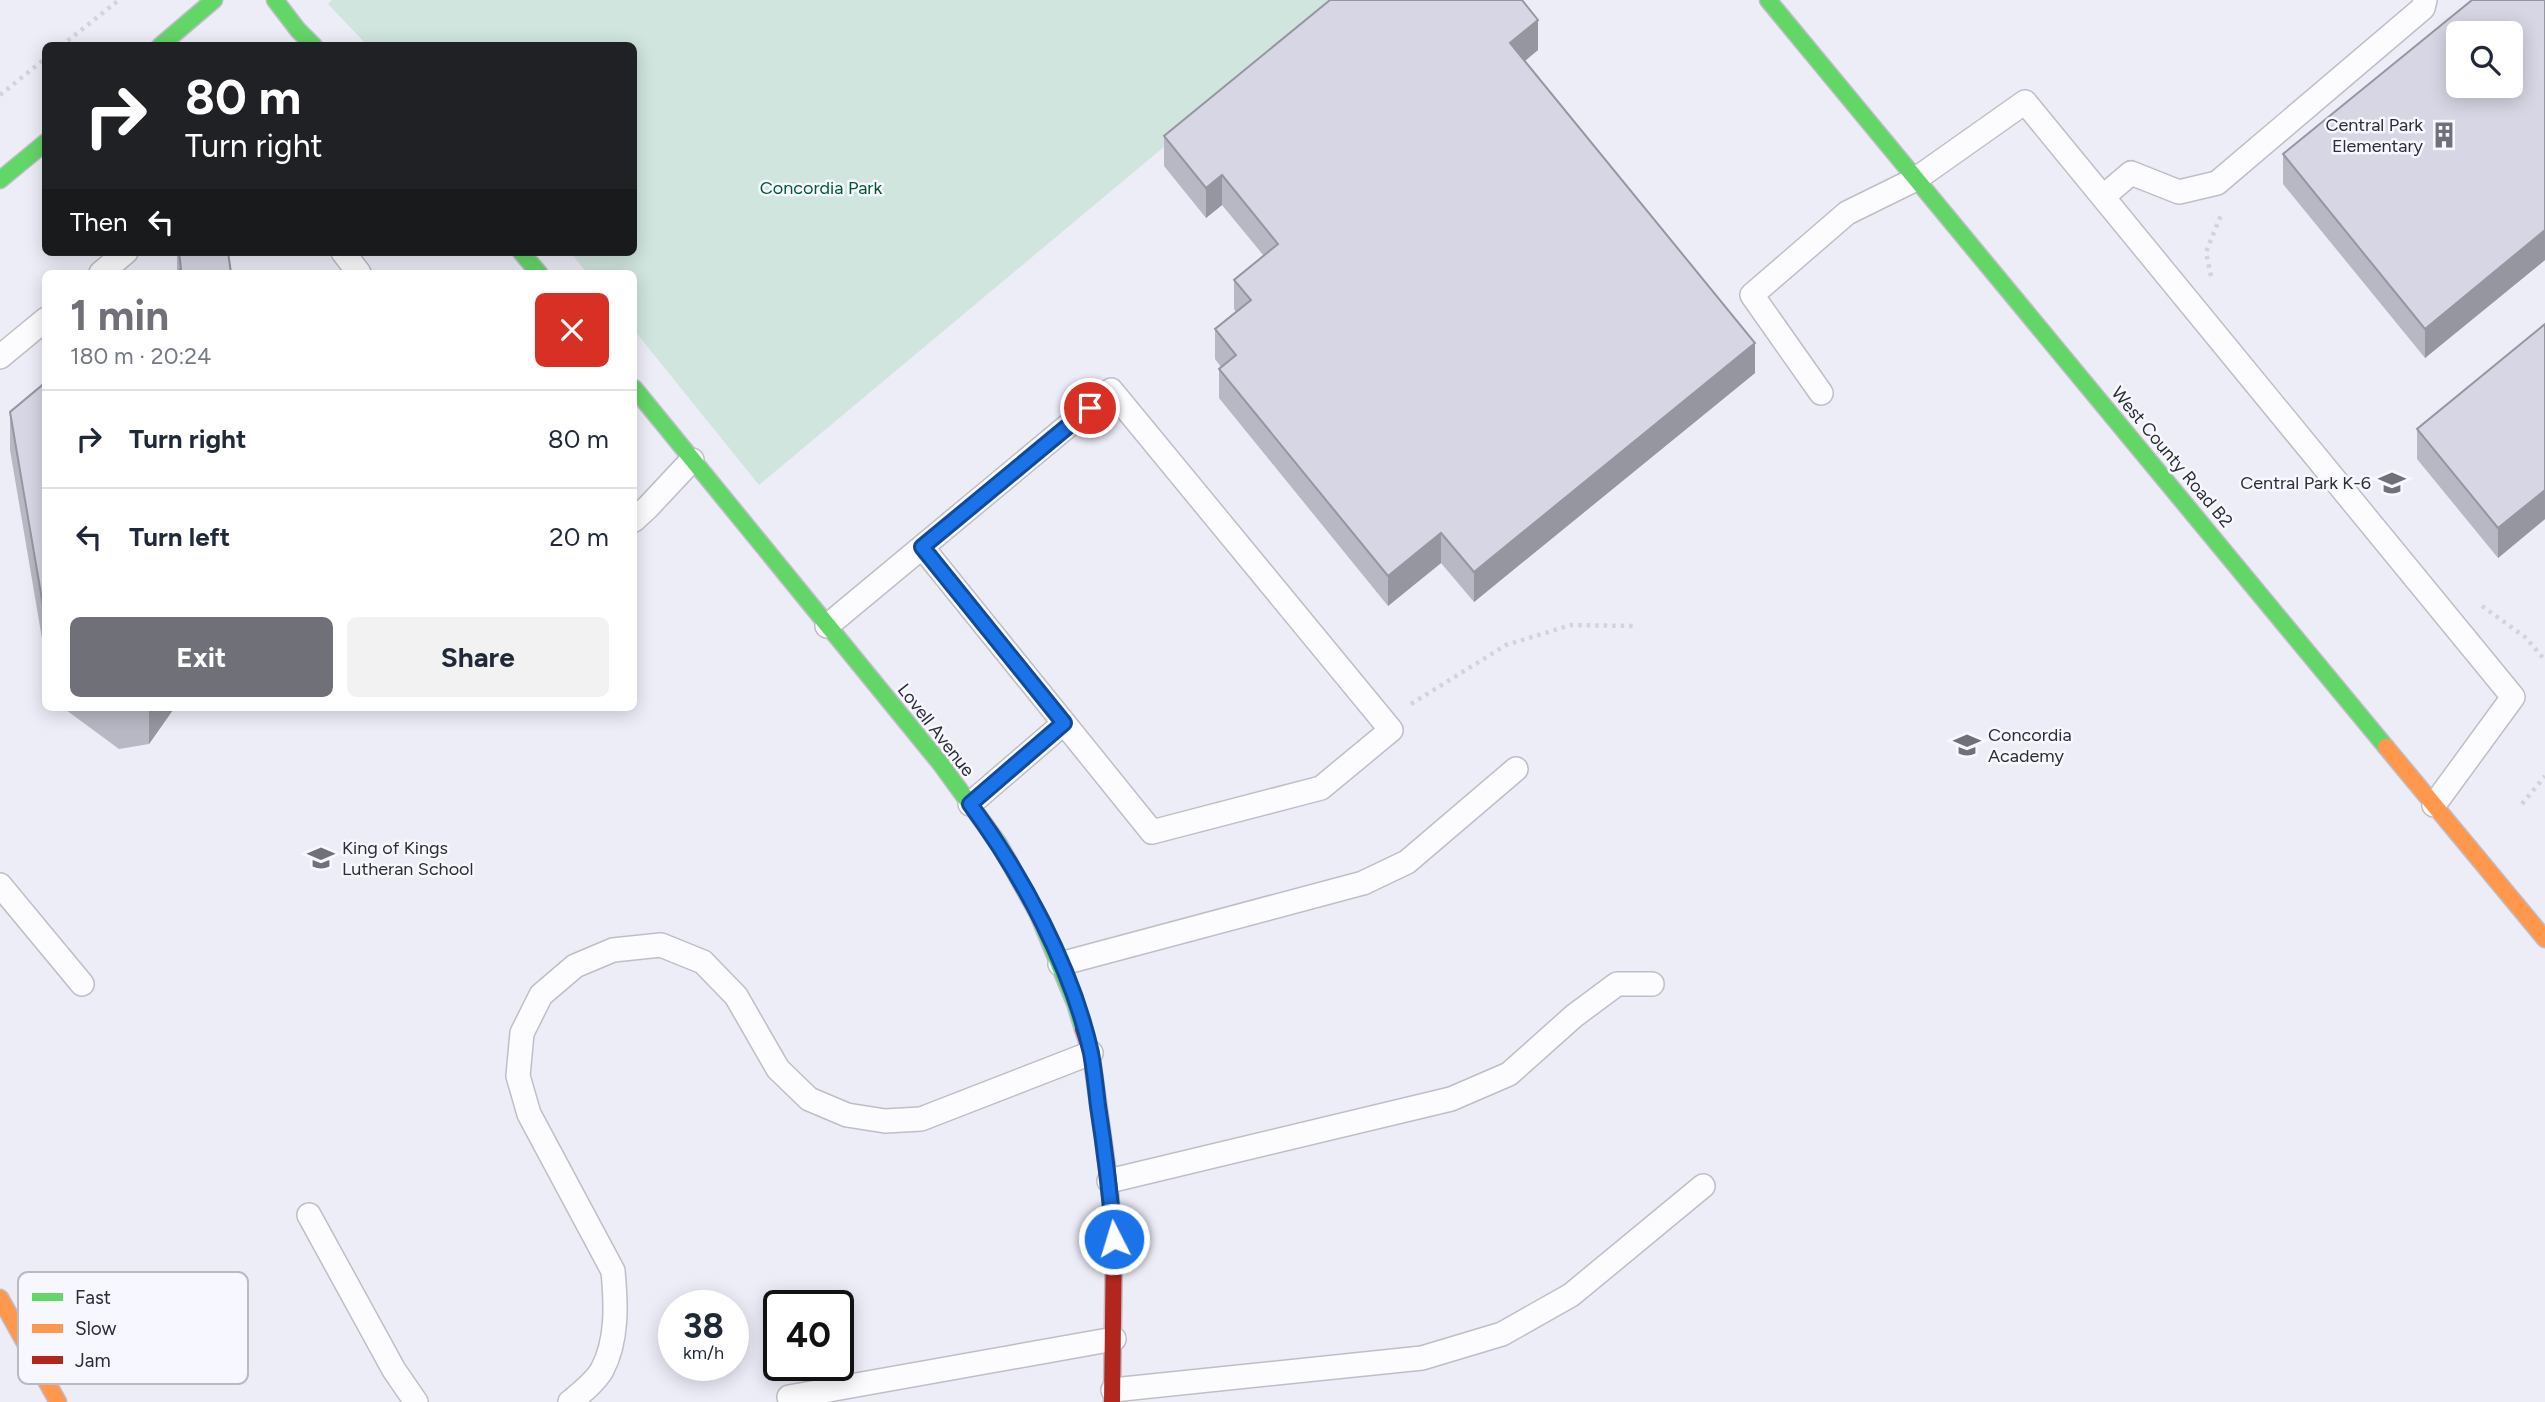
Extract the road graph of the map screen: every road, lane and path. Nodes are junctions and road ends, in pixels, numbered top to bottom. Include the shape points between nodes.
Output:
1 (119, 0) edge
2 (214, 0) edge
3 (275, 0) edge
4 (1768, 0) edge
5 (2425, 0) edge
6 (66, 42) edge
7 (165, 42) edge
8 (310, 42) edge
9 (42, 61) edge
10 (0, 95) edge
11 (42, 145) edge
12 (1916, 179) junction
13 (0, 180) edge
14 (2104, 195) junction
15 (2221, 213) dead end
16 (121, 256) edge
17 (346, 256) edge
18 (524, 256) edge
19 (105, 270) edge
20 (357, 270) edge
21 (536, 270) edge
22 (2212, 277) dead end
23 (42, 322) edge
24 (0, 357) edge
25 (637, 391) edge
26 (1821, 393) dead end
27 (692, 460) junction
28 (637, 517) edge
29 (922, 547) junction
30 (2482, 606) dead end
31 (827, 626) junction
32 (1633, 626) dead end
33 (2545, 660) edge
34 (1411, 704) dead end
35 (1064, 723) junction
36 (1516, 769) dead end
37 (2545, 776) edge
38 (970, 804) junction
39 (2522, 804) dead end
40 (2434, 805) junction
41 (0, 886) edge
42 (2545, 939) edge
43 (1060, 964) junction
44 (82, 984) dead end
45 (1651, 984) dead end
46 (1091, 1053) junction
47 (1109, 1181) junction
48 (1703, 1186) dead end
49 (309, 1216) dead end
50 (0, 1297) edge
51 (18, 1330) edge
52 (1114, 1339) junction
53 (48, 1384) edge
54 (1112, 1396) edge
55 (789, 1397) dead end
56 (58, 1402) edge
57 (416, 1402) edge
58 (570, 1402) edge

1 - 6 path
2 - 7 main road
3 - 8 main road
4 - 12 main road, West County Road B2
5 - 14 lane via 2423,8 2217,183 2179,192 2131,173
9 - 10 path
11 - 13 main road
12 - 14 lane via 2025,102
12 - 26 lane via 1847,213 1752,295
12 - 40 main road, West County Road B2
14 - 40 lane via 2513,697
15 - 22 path via 2206,252
16 - 19 lane
17 - 20 lane
18 - 21 main road
23 - 24 lane
25 - 27 main road, Lovell Avenue
27 - 28 lane
27 - 31 main road, Lovell Avenue
29 - 31 lane
29 - 35 lane
29 - 35 lane via 1111,390 1391,730 1321,788 1152,832
30 - 33 path via 2525,637
31 - 38 main road, Lovell Avenue
32 - 34 path via 1571,625 1506,645
35 - 38 lane
36 - 43 lane via 1407,862 1363,883
37 - 39 path
38 - 43 main road, Lovell Avenue via 999,844
40 - 42 main road, West County Road B2
41 - 44 lane
43 - 46 main road, Lovell Avenue
45 - 47 lane via 1618,984 1509,1074 1451,1100
46 - 47 main road, Lovell Avenue
46 - 58 lane via 921,1119 886,1121 847,1115 809,1099 778,1069 736,996 703,962 661,946 613,950 575,966 541,995 522,1033 518,1076 529,1114 613,1271 613,1338 601,1371
47 - 52 main road, Lovell Avenue
48 - 54 lane via 1571,1295 1502,1334 1422,1358
49 - 57 lane
50 - 51 main road
52 - 54 main road, Lovell Avenue
52 - 55 lane
53 - 56 main road

